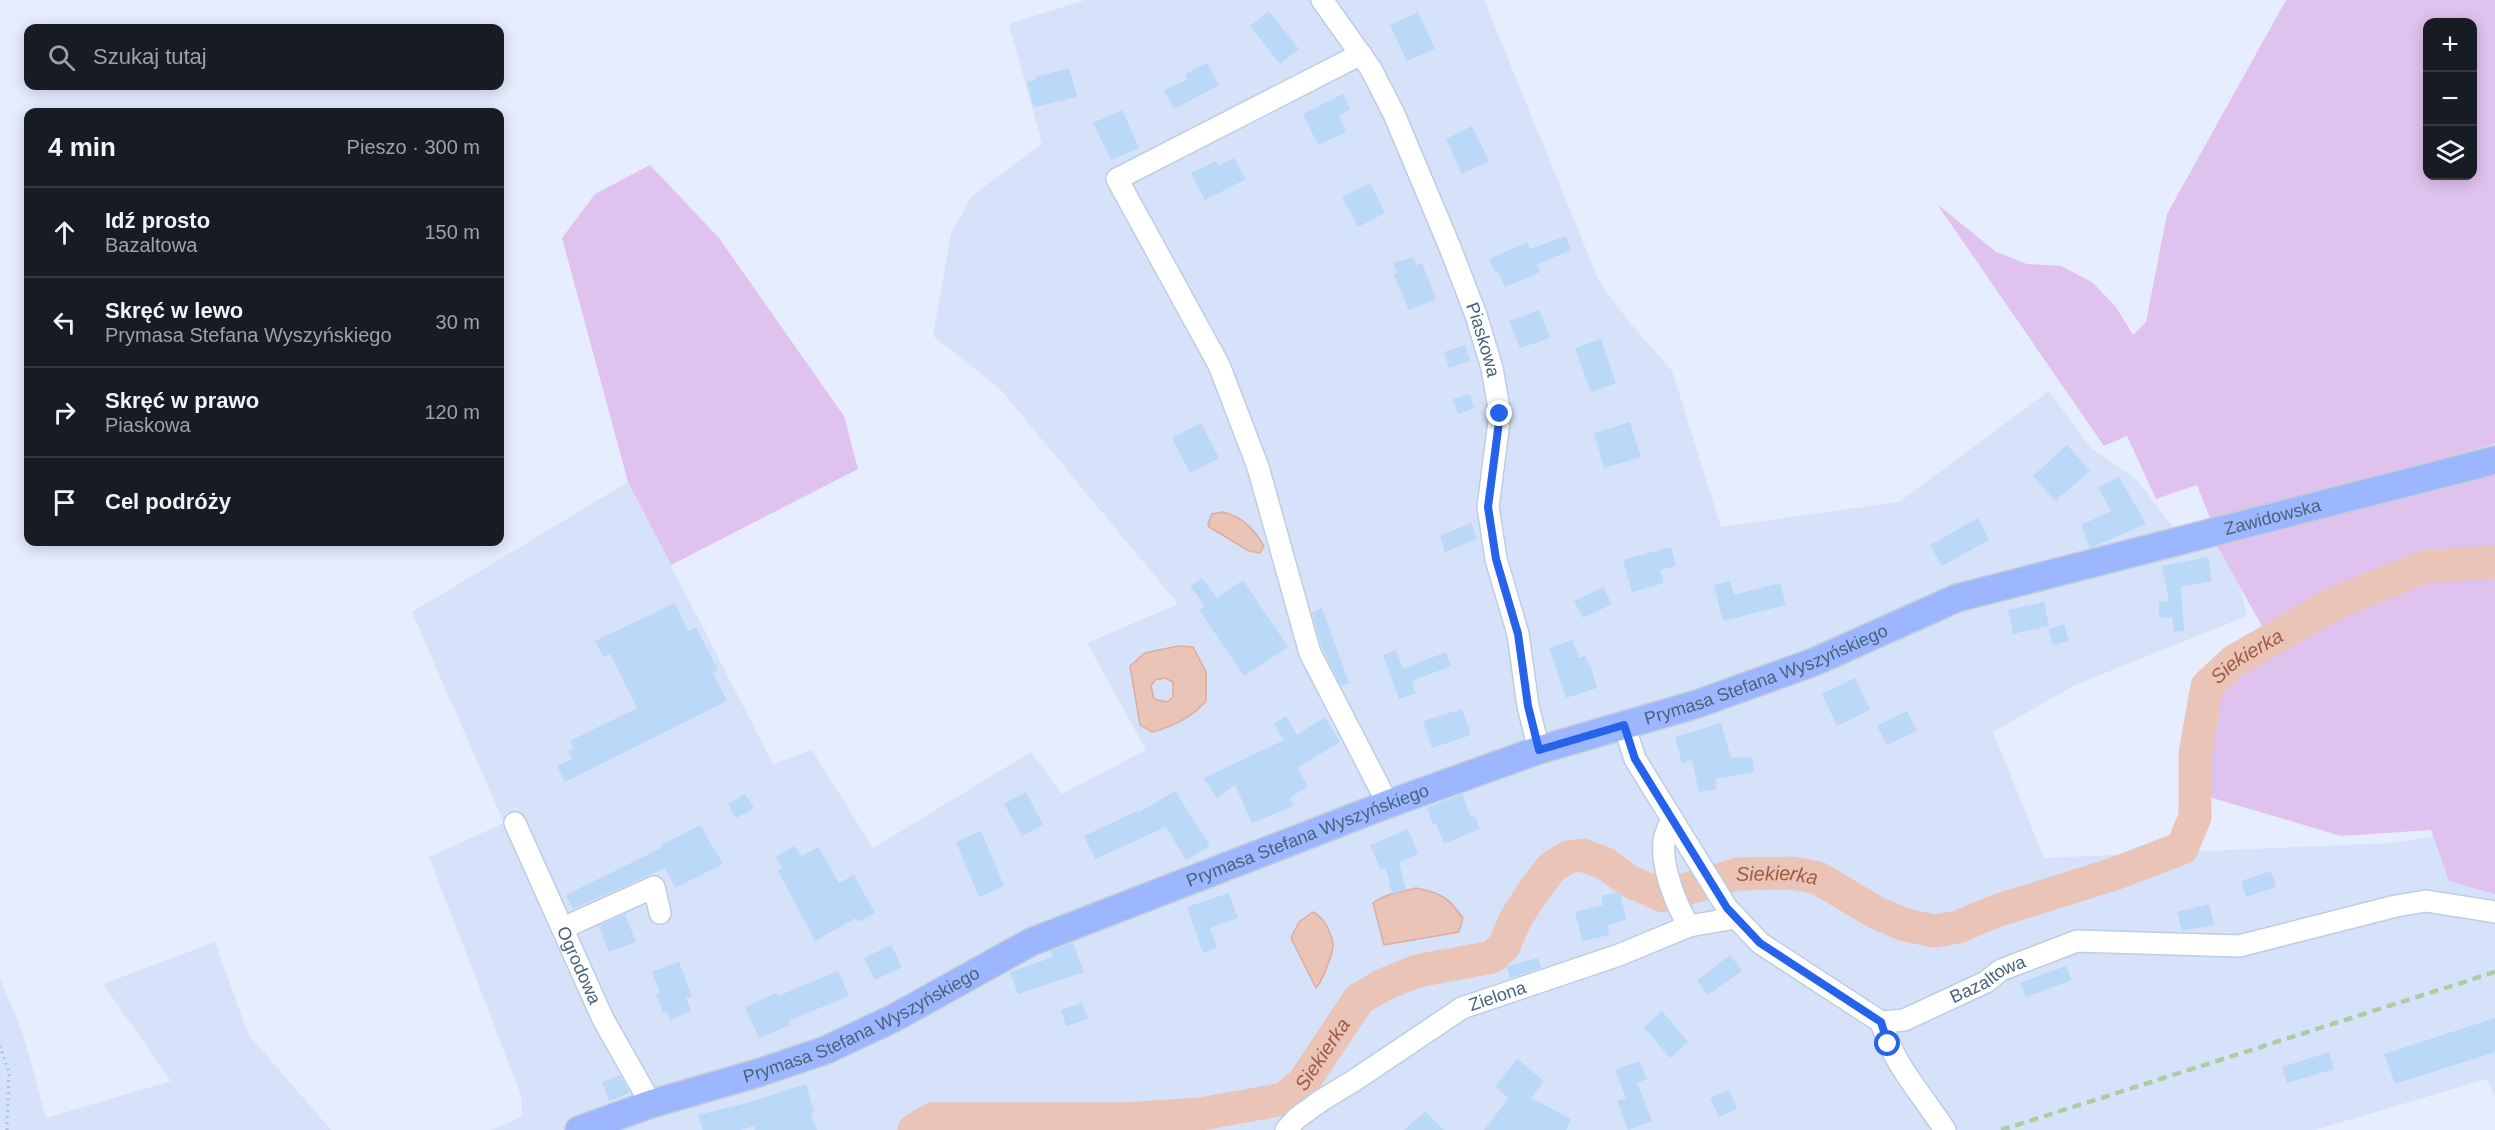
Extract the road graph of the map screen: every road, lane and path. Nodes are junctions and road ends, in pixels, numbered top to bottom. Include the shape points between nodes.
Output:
1 (1327, 3) edge
2 (1361, 54) junction
3 (2495, 460) edge
4 (2049, 573) joint
5 (1624, 725) junction
6 (1539, 750) junction
7 (1388, 804) junction
8 (1672, 819) junction
9 (515, 823) dead end
10 (2495, 912) edge
11 (660, 913) dead end
12 (1732, 913) junction
13 (1689, 926) junction
14 (563, 928) junction
15 (1881, 1022) junction
16 (0, 1047) edge
17 (651, 1104) junction
18 (8, 1130) edge
19 (579, 1130) edge
20 (1286, 1130) edge
21 (1945, 1130) edge

1 - 2 street, Piaskowa
2 - 6 street, Piaskowa via 1394,114 1425,186 1476,315 1492,368 1500,414 1488,507 1496,559 1518,634
2 - 7 street via 1117,179 1219,365 1258,467 1310,653
3 - 4 main road, Zawidowska
4 - 5 main road, Prymasa Stefana Wyszyńskiego via 1957,598 1818,660
5 - 6 main road, Prymasa Stefana Wyszyńskiego
5 - 8 street via 1635,759
6 - 7 main road, Prymasa Stefana Wyszyńskiego
7 - 17 main road, Prymasa Stefana Wyszyńskiego via 1031,942 892,1019 826,1050
8 - 12 street
8 - 13 street via 1664,844 1668,871 1677,906
9 - 14 street, Ogrodowa
10 - 15 street, Bazaltowa via 2426,901 2240,946 2077,941 2001,970 1986,982 1904,1020
11 - 14 street via 654,887
12 - 13 street, Zielona
12 - 15 street via 1760,943
13 - 20 street, Zielona via 1619,955 1462,1008 1322,1100
14 - 17 street, Ogrodowa via 603,1019
15 - 21 street via 1909,1082
16 - 18 path via 9,1073
17 - 19 main road, Prymasa Stefana Wyszyńskiego

